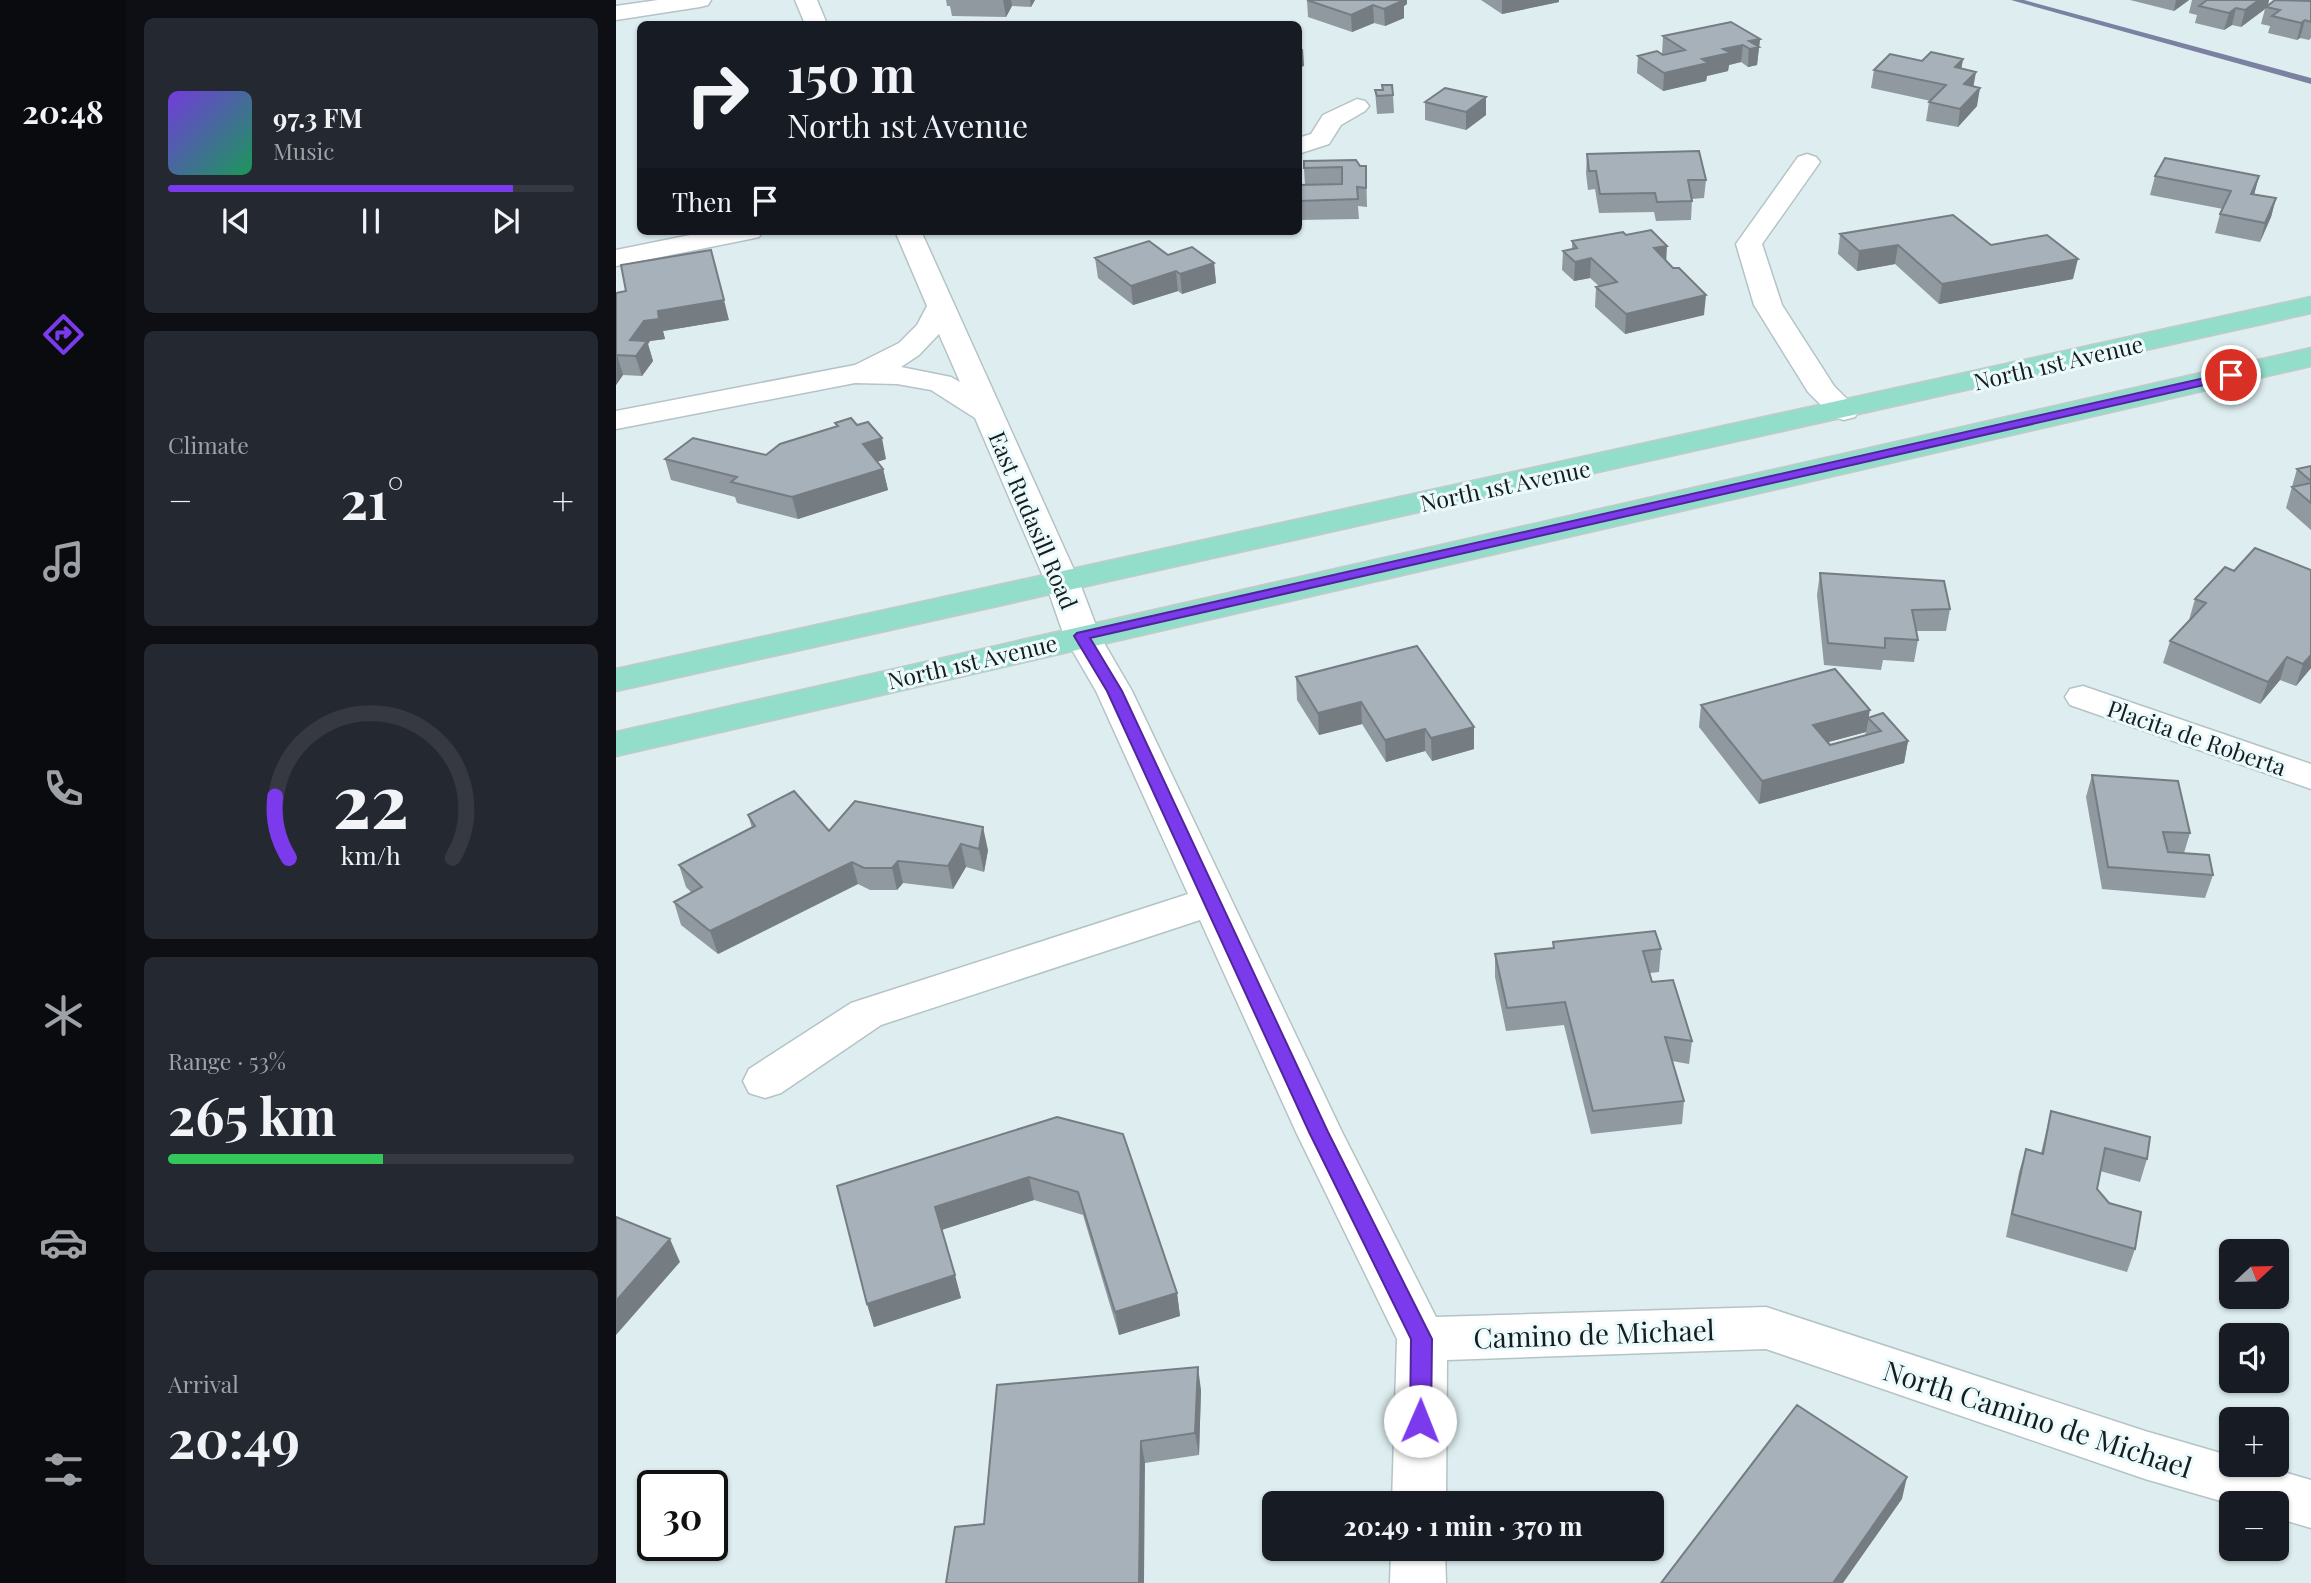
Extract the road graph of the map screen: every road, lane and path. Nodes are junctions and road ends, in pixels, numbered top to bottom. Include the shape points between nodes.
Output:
1 (701, 0) edge
2 (806, 0) edge
3 (616, 13) edge
4 (815, 21) edge
5 (1357, 106) dead end
6 (1302, 146) edge
7 (1807, 162) dead end
8 (730, 235) edge
9 (910, 235) edge
10 (616, 258) edge
11 (2311, 305) edge
12 (941, 306) junction
13 (2311, 357) edge
14 (855, 374) junction
15 (1844, 411) junction
16 (988, 412) junction
17 (616, 420) edge
18 (1062, 581) junction
19 (1082, 636) junction
20 (616, 680) edge
21 (2083, 697) dead end
22 (616, 744) edge
23 (2311, 777) edge
24 (1213, 901) junction
25 (765, 1081) dead end
26 (1766, 1328) joint
27 (1422, 1339) junction
28 (1419, 1491) edge
29 (2311, 1504) edge
30 (1418, 1561) edge
31 (1418, 1583) edge

1 - 3 street
2 - 4 street
5 - 6 street via 1332,120 1320,139
7 - 15 street via 1749,244 1768,305 1824,392
8 - 10 street
9 - 12 street, East Rudasill Road
11 - 15 main road, North 1st Avenue
12 - 14 street via 933,327 890,363
12 - 16 street, East Rudasill Road
13 - 19 main road, North 1st Avenue
14 - 16 street via 940,383
14 - 17 street
15 - 18 main road, North 1st Avenue
16 - 18 street, East Rudasill Road
18 - 19 street, East Rudasill Road
18 - 20 main road, North 1st Avenue
19 - 22 main road, North 1st Avenue
19 - 24 street, East Rudasill Road via 1114,691
21 - 23 street, Placita de Roberta
24 - 25 street via 866,1014
24 - 27 street, East Rudasill Road via 1319,1132
26 - 27 street, Camino de Michael
26 - 29 street, North Camino de Michael via 2145,1455
27 - 28 street, East Rudasill Road
30 - 31 street

